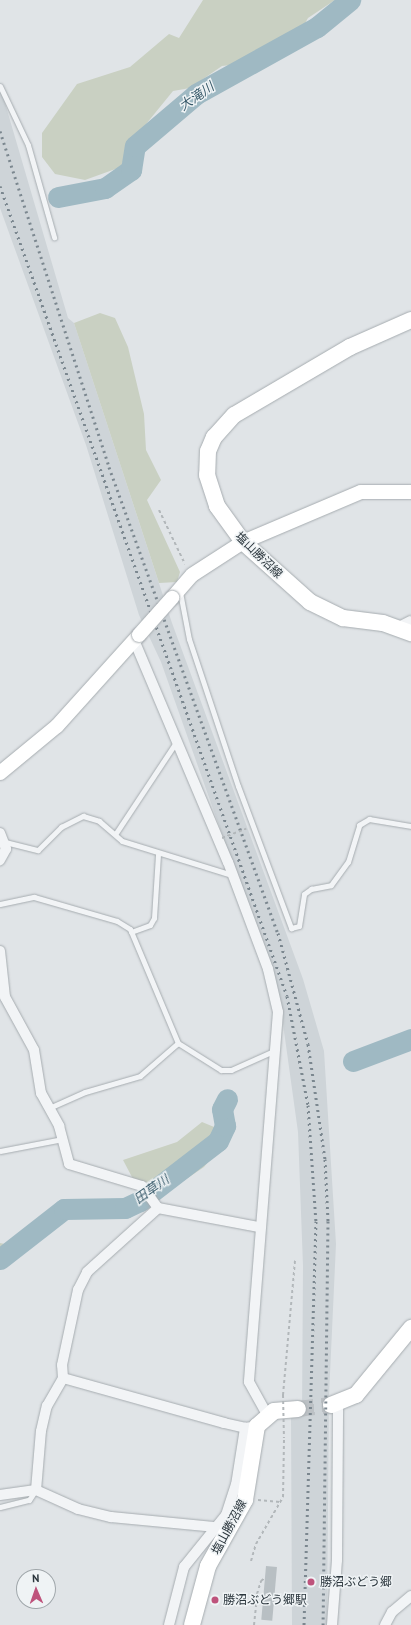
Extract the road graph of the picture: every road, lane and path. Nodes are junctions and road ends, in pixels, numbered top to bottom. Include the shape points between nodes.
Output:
1 (0, 86) edge
2 (54, 237) dead end
3 (411, 320) edge
4 (411, 492) edge
5 (159, 510) dead end
6 (242, 542) junction
7 (192, 575) junction
8 (176, 593) junction
9 (407, 627) edge
10 (136, 638) junction
11 (175, 744) junction
12 (0, 773) edge
13 (411, 826) edge
14 (246, 829) dead end
15 (116, 833) junction
16 (3, 837) edge
17 (222, 838) dead end
18 (158, 854) junction
19 (0, 860) edge
20 (232, 875) junction
21 (0, 904) edge
22 (131, 932) junction
23 (0, 951) edge
24 (178, 1043) junction
25 (276, 1050) junction
26 (48, 1109) junction
27 (64, 1139) junction
28 (0, 1151) edge
29 (158, 1208) junction
30 (260, 1228) junction
31 (295, 1261) dead end
32 (408, 1337) edge
33 (63, 1378) junction
34 (334, 1405) joint
35 (298, 1409) tunnel mouth
36 (256, 1423) junction
37 (36, 1490) junction
38 (0, 1494) edge
39 (253, 1499) dead end
40 (280, 1502) junction
41 (0, 1507) edge
42 (214, 1527) junction
43 (251, 1561) dead end
44 (266, 1577) dead end
45 (411, 1596) edge
46 (169, 1625) edge
47 (192, 1625) edge
48 (254, 1625) edge
49 (332, 1625) edge
50 (385, 1625) edge

1 - 2 lane via 28,145
3 - 6 main road, 塩山勝沼線 via 350,347 244,407 223,423 208,450 206,474 217,506
4 - 6 street via 361,492
5 - 7 path
6 - 7 street
6 - 9 main road, 塩山勝沼線 via 326,611 343,618
7 - 8 street
8 - 10 street, bridge
8 - 13 lane via 238,786 292,928 299,926 304,894 311,889 331,886 348,862 360,825 369,819
10 - 11 street
10 - 12 street via 57,726
11 - 15 lane
11 - 20 street
14 - 17 path, bridge
15 - 16 lane via 83,816 61,827 38,850
15 - 18 lane via 122,841
16 - 19 street
18 - 20 lane
18 - 22 lane via 154,918 150,925
20 - 25 street via 268,969 278,1012
21 - 22 lane via 34,897 117,921
22 - 24 lane
23 - 26 street via 5,996 34,1050 41,1093
24 - 25 lane via 221,1070 231,1070
24 - 26 lane via 140,1076 85,1092
25 - 30 street
26 - 27 street
27 - 28 lane
27 - 29 street via 69,1164 78,1169 142,1186
29 - 30 street
29 - 33 street via 87,1272 78,1290 62,1365
30 - 36 street via 249,1382
31 - 40 path, bridge via 282,1394 285,1476
32 - 34 main road via 356,1395
33 - 36 street
33 - 37 street via 47,1406 41,1431
34 - 49 street via 337,1560
35 - 36 main road
36 - 42 street via 226,1515
36 - 47 main road, 塩山勝沼線 via 244,1500 208,1566
37 - 38 street
37 - 41 lane via 28,1500
37 - 42 street via 78,1509 111,1517
39 - 40 path
40 - 43 path via 256,1544
42 - 46 street via 184,1567
44 - 48 path via 261,1581 257,1594
45 - 50 street via 392,1612

